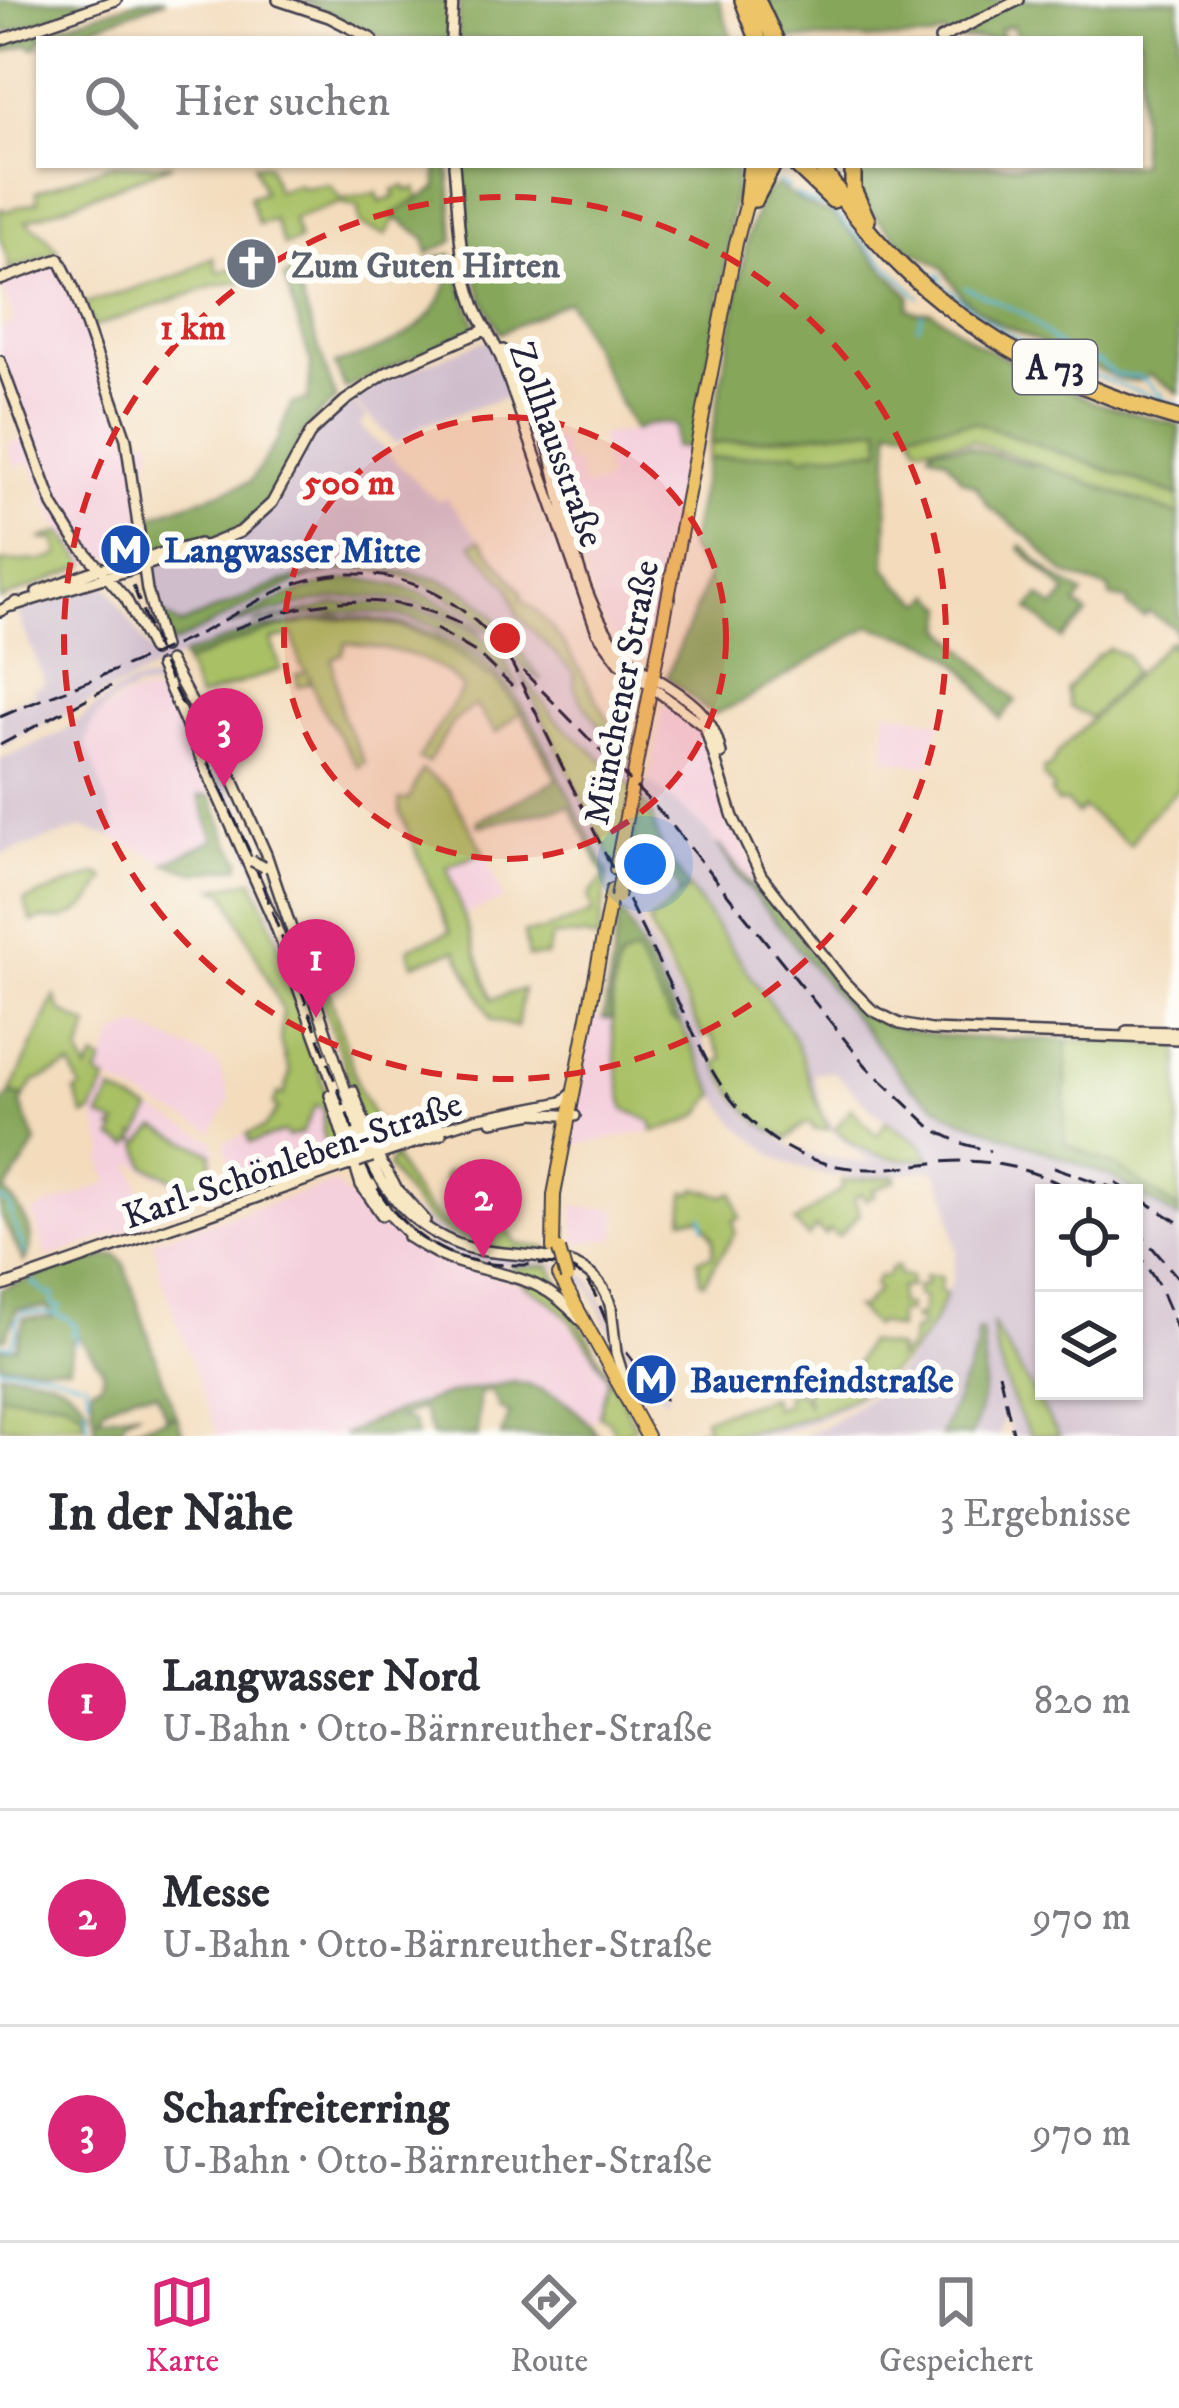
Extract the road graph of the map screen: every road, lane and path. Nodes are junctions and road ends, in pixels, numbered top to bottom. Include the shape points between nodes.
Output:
1 (116, 0) edge
2 (278, 0) edge
3 (453, 0) edge
4 (747, 0) edge
5 (1018, 0) edge
6 (366, 36) edge
7 (452, 36) edge
8 (748, 36) edge
9 (765, 36) edge
10 (946, 36) edge
11 (0, 40) edge
12 (454, 168) edge
13 (799, 168) edge
14 (826, 168) edge
15 (826, 168) edge
16 (853, 168) edge
17 (764, 172) edge
18 (751, 201) joint
19 (867, 220) junction
20 (888, 255) junction
21 (0, 278) edge
22 (928, 289) junction
23 (488, 328) junction
24 (0, 361) edge
25 (1179, 416) edge
26 (90, 558) junction
27 (143, 561) junction
28 (103, 572) junction
29 (87, 577) junction
30 (0, 611) edge
31 (654, 684) junction
32 (695, 718) junction
33 (711, 720) junction
34 (710, 734) junction
35 (719, 758) junction
36 (256, 864) junction
37 (275, 879) junction
38 (615, 894) junction
39 (1179, 1035) edge
40 (332, 1042) junction
41 (320, 1049) junction
42 (574, 1089) junction
43 (547, 1105) junction
44 (571, 1115) junction
45 (343, 1140) junction
46 (394, 1146) junction
47 (364, 1155) junction
48 (336, 1162) junction
49 (386, 1170) junction
50 (304, 1181) junction
51 (361, 1185) junction
52 (414, 1240) junction
53 (458, 1244) junction
54 (47, 1268) junction
55 (563, 1276) junction
56 (0, 1284) edge
57 (586, 1327) junction
58 (626, 1384) junction
59 (648, 1432) edge

1 - 11 main road
2 - 6 main road
3 - 7 main road
4 - 8 highway
4 - 9 highway
5 - 10 main road
12 - 23 main road, Zollhausstraße via 458,221
13 - 20 highway
14 - 20 highway, A 73
15 - 19 highway, A 73
16 - 19 highway
17 - 18 highway
18 - 31 main road, Münchener Straße
19 - 22 highway, A 73
20 - 22 highway, A 73
21 - 27 main road via 58,259 71,283 127,442
22 - 25 highway, A 73 via 1040,368
23 - 27 main road via 345,401 306,438 265,512 247,528
23 - 31 main road, Zollhausstraße via 597,632 614,657
24 - 26 main road via 45,489
26 - 28 main road
26 - 29 main road
27 - 28 main road
27 - 28 main road via 158,649
28 - 29 main road
29 - 30 main road
31 - 32 main road
31 - 33 main road
31 - 38 main road, Münchener Straße, bridge
32 - 33 main road
32 - 34 main road
33 - 34 main road
33 - 35 main road
34 - 35 main road
35 - 39 main road via 768,881 861,993 889,1015 924,1024
36 - 37 main road
36 - 37 main road via 164,663 232,779
36 - 41 main road
37 - 40 main road
38 - 42 main road, Münchener Straße
38 - 44 main road, Münchener Straße
40 - 47 main road
40 - 53 main road via 382,1183 413,1218
41 - 45 main road
41 - 52 main road via 372,1188
42 - 43 main road, Karl-Schönleben-Straße via 565,1102
42 - 44 main road, Münchener Straße
43 - 44 main road, Karl-Schönleben-Straße
43 - 46 main road, Karl-Schönleben-Straße
44 - 46 main road, Karl-Schönleben-Straße via 520,1115
44 - 55 main road, Münchener Straße, bridge via 552,1211
45 - 47 main road
45 - 48 main road
46 - 47 main road, Karl-Schönleben-Straße
46 - 47 main road
46 - 49 main road
47 - 48 main road, Karl-Schönleben-Straße
47 - 49 main road
47 - 50 main road, Karl-Schönleben-Straße
47 - 51 main road
48 - 54 main road, Karl-Schönleben-Straße
49 - 53 main road via 414,1210
50 - 51 main road via 346,1172
50 - 54 main road, Karl-Schönleben-Straße
51 - 52 main road via 387,1221
52 - 57 main road via 455,1261 538,1284
53 - 58 main road, bridge via 577,1265 600,1282
54 - 56 main road, Karl-Schönleben-Straße
55 - 57 main road, Münchener Straße
55 - 58 main road, Münchener Straße
57 - 59 main road, Münchener Straße
58 - 59 main road, Münchener Straße

